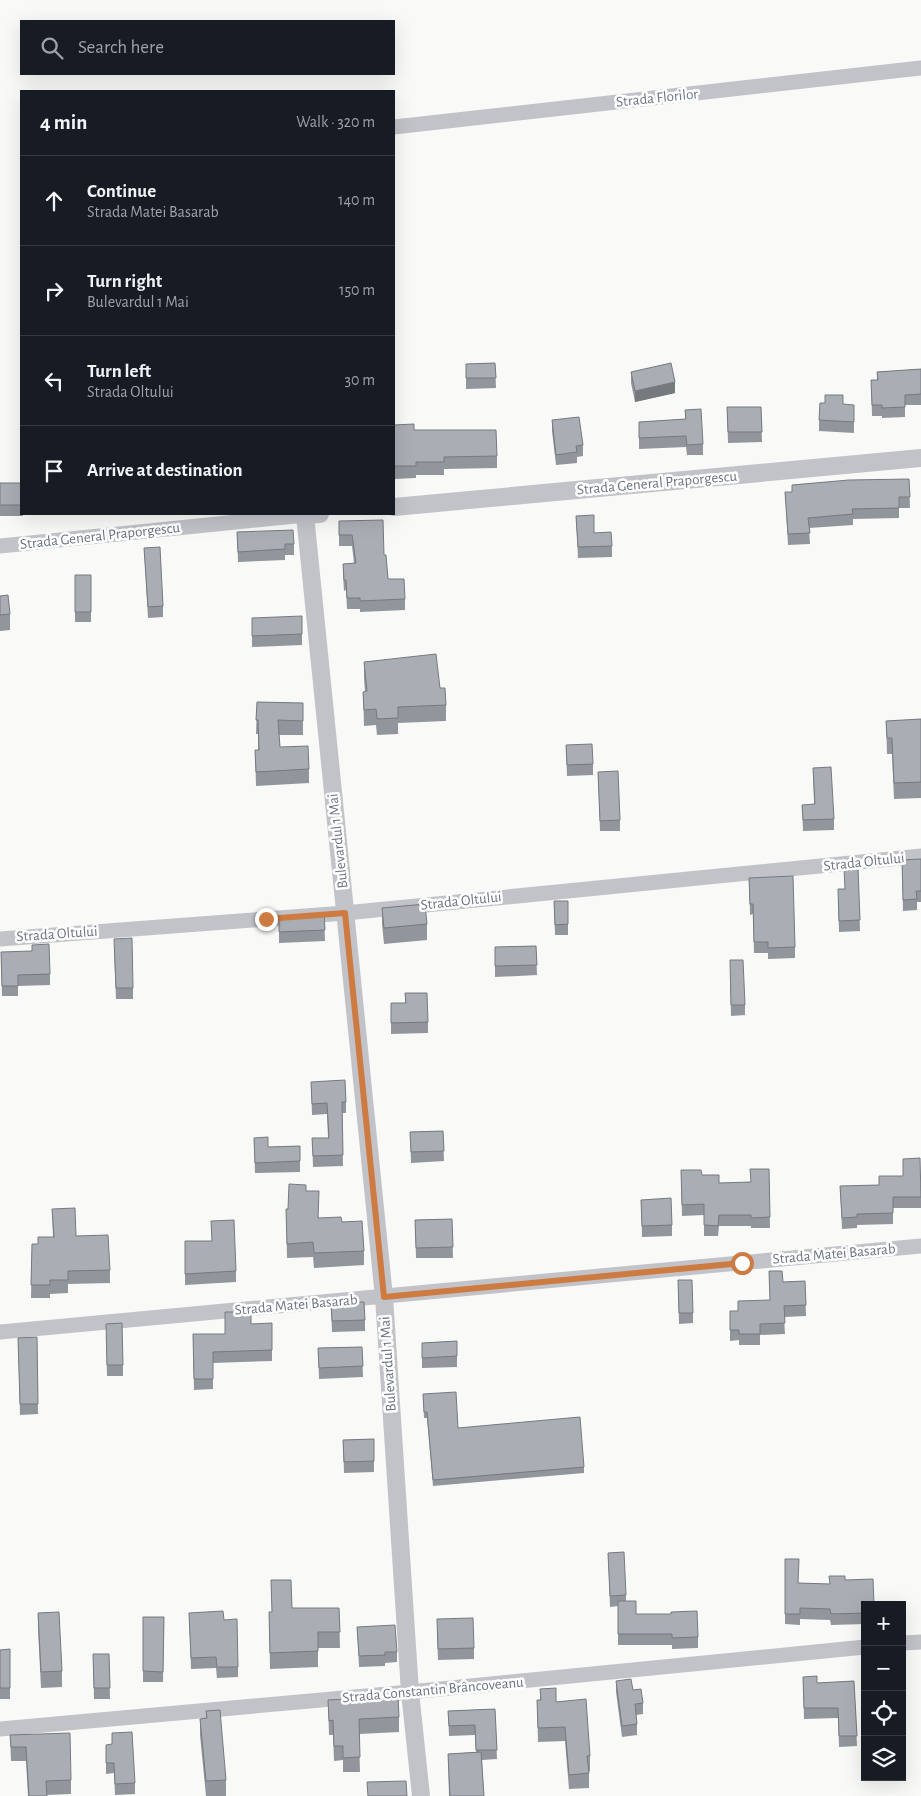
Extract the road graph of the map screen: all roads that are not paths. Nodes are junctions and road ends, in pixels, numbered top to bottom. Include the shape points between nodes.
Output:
1 (921, 68) edge
2 (395, 127) edge
3 (921, 458) edge
4 (395, 507) edge
5 (300, 515) edge
6 (310, 515) edge
7 (0, 546) edge
8 (921, 856) edge
9 (345, 913) junction
10 (0, 939) edge
11 (921, 1246) edge
12 (384, 1297) junction
13 (0, 1332) edge
14 (921, 1642) edge
15 (906, 1643) edge
16 (861, 1647) edge
17 (410, 1692) junction
18 (0, 1729) edge
19 (421, 1796) edge

1 - 2 street, Strada Florilor
3 - 4 street, Strada General Praporgescu
5 - 7 street, Strada General Praporgescu
6 - 9 street, Bulevardul 1 Mai
8 - 9 street, Strada Oltului
9 - 10 street, Strada Oltului
9 - 12 street, Bulevardul 1 Mai
11 - 12 street, Strada Matei Basarab
12 - 13 street, Strada Matei Basarab
12 - 17 street, Bulevardul 1 Mai
14 - 15 street
16 - 17 street, Strada Constantin Brâncoveanu
17 - 18 street, Strada Constantin Brâncoveanu
17 - 19 street, Bulevardul 1 Mai

